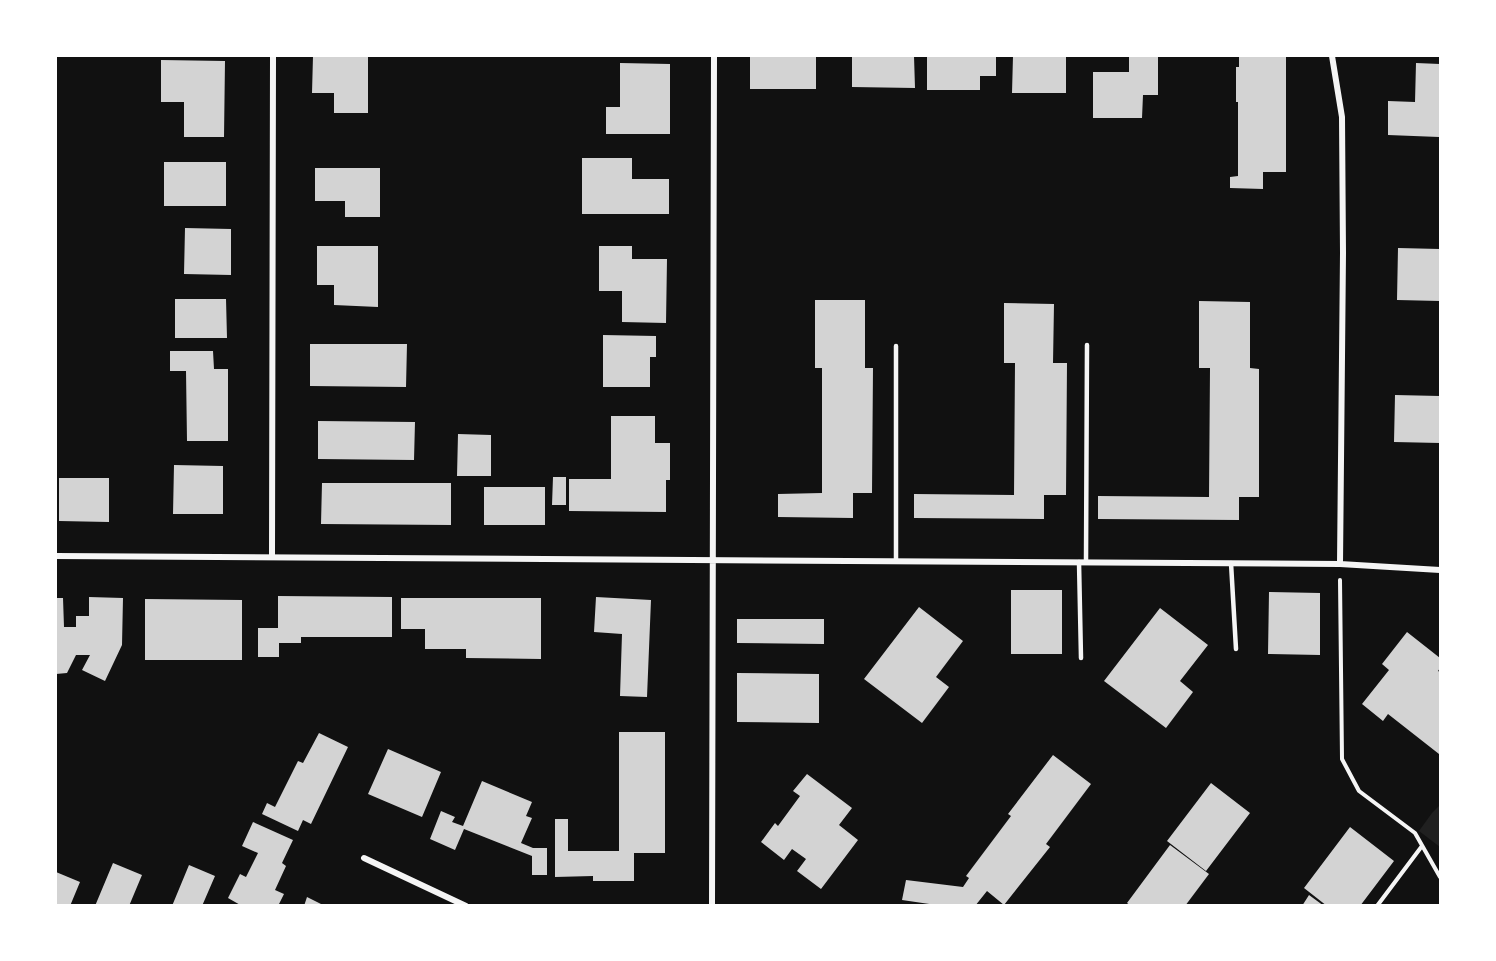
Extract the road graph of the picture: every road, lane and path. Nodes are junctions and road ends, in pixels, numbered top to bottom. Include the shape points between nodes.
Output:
1 (273, 56) edge
2 (714, 56) edge
3 (1332, 56) edge
4 (1087, 345) dead end
5 (896, 346) dead end
6 (56, 556) edge
7 (272, 557) junction
8 (714, 559) junction
9 (896, 561) junction
10 (1083, 562) junction
11 (1231, 563) junction
12 (1340, 564) junction
13 (1440, 570) edge
14 (1236, 649) dead end
15 (1081, 658) dead end
16 (1422, 846) junction
17 (364, 858) dead end
18 (1440, 877) edge
19 (466, 906) edge
20 (712, 906) edge
21 (1377, 906) edge

1 - 7 street
2 - 8 street
3 - 12 street via 1342,117
4 - 10 lane
5 - 9 lane
6 - 7 street
7 - 8 street
8 - 9 street
8 - 20 street
9 - 10 street
10 - 11 street
10 - 15 lane
11 - 12 street
11 - 14 lane
12 - 13 street
12 - 16 path via 1342,759 1359,790 1414,833
16 - 18 path
16 - 21 path
17 - 19 street

